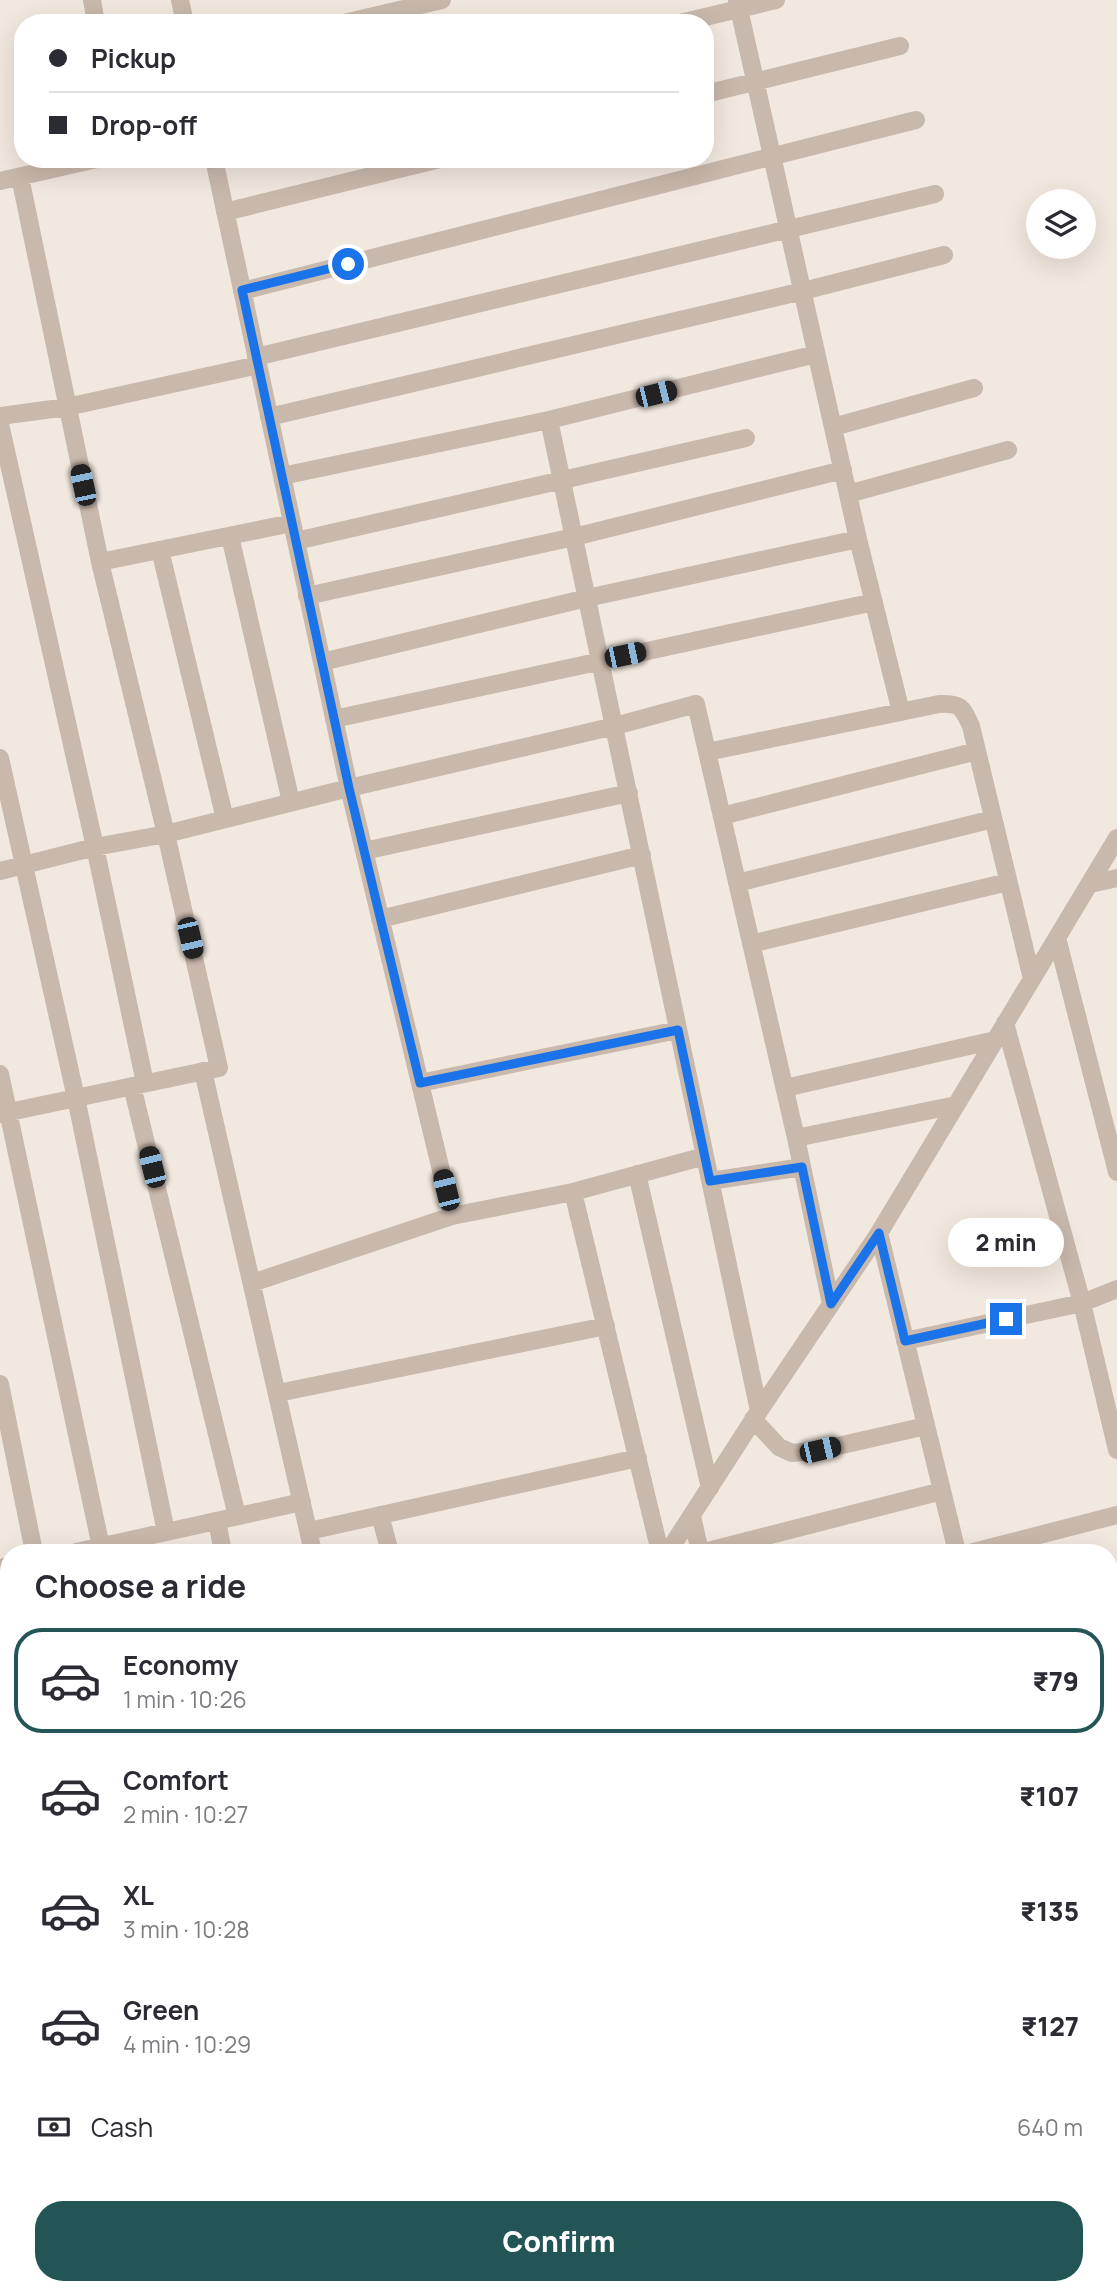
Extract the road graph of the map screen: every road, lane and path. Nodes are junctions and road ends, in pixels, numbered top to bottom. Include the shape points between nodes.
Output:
1 (442, 0) edge
2 (776, 0) edge
3 (738, 4) edge
4 (382, 14) edge
5 (707, 14) edge
6 (900, 46) dead end
7 (755, 82) junction
8 (714, 92) edge
9 (916, 120) dead end
10 (772, 157) junction
11 (58, 168) edge
12 (216, 168) edge
13 (403, 168) edge
14 (20, 177) junction
15 (0, 181) edge
16 (935, 194) dead end
17 (225, 212) junction
18 (788, 229) junction
19 (944, 255) dead end
20 (242, 290) junction
21 (803, 291) junction
22 (816, 354) junction
23 (257, 361) junction
24 (974, 388) dead end
25 (67, 407) junction
26 (0, 416) edge
27 (269, 417) junction
28 (549, 420) junction
29 (0, 424) edge
30 (833, 427) junction
31 (746, 438) dead end
32 (1008, 450) dead end
33 (843, 470) junction
34 (282, 477) junction
35 (561, 479) junction
36 (848, 494) junction
37 (294, 532) junction
38 (230, 536) junction
39 (574, 537) junction
40 (858, 539) junction
41 (160, 550) junction
42 (100, 562) junction
43 (307, 596) junction
44 (587, 598) junction
45 (874, 602) junction
46 (600, 660) junction
47 (322, 662) junction
48 (901, 712) junction
49 (334, 719) junction
50 (615, 726) junction
51 (977, 751) junction
52 (707, 752) junction
53 (0, 758) edge
54 (349, 788) junction
55 (629, 793) junction
56 (292, 802) junction
57 (722, 816) junction
58 (225, 819) junction
59 (993, 819) junction
60 (166, 834) junction
61 (1117, 838) edge
62 (95, 847) junction
63 (364, 851) junction
64 (642, 855) junction
65 (23, 866) junction
66 (0, 871) edge
67 (1117, 878) edge
68 (1008, 882) junction
69 (737, 883) junction
70 (1090, 884) junction
71 (380, 919) junction
72 (1057, 938) junction
73 (751, 944) junction
74 (1032, 979) junction
75 (1005, 1023) junction
76 (678, 1030) junction
77 (995, 1040) junction
78 (203, 1071) junction
79 (0, 1074) edge
80 (420, 1083) junction
81 (138, 1085) junction
82 (785, 1088) junction
83 (76, 1098) junction
84 (956, 1105) junction
85 (4, 1113) edge
86 (796, 1138) junction
87 (705, 1156) junction
88 (802, 1167) junction
89 (1117, 1172) edge
90 (637, 1174) junction
91 (710, 1181) junction
92 (573, 1192) junction
93 (452, 1216) junction
94 (879, 1233) junction
95 (252, 1283) junction
96 (1117, 1289) edge
97 (1082, 1303) junction
98 (831, 1304) junction
99 (606, 1326) junction
100 (905, 1341) junction
101 (0, 1384) edge
102 (278, 1394) junction
103 (756, 1415) junction
104 (926, 1426) junction
105 (1117, 1450) edge
106 (638, 1458) junction
107 (710, 1488) junction
108 (942, 1491) junction
109 (302, 1502) junction
110 (380, 1515) junction
111 (1117, 1515) edge
112 (237, 1516) junction
113 (692, 1516) junction
114 (217, 1521) junction
115 (309, 1531) junction
116 (166, 1532) junction
117 (32, 1544) edge
118 (101, 1544) edge
119 (139, 1544) edge
120 (221, 1544) edge
121 (311, 1544) edge
122 (388, 1544) edge
123 (658, 1544) edge
124 (673, 1544) edge
125 (700, 1544) edge
126 (733, 1544) edge
127 (955, 1544) edge
128 (1004, 1544) edge

1 - 4 street
2 - 3 street
3 - 5 street
3 - 7 street
6 - 7 street
7 - 8 street
7 - 10 street
9 - 10 street
10 - 18 street
10 - 20 street
11 - 14 street
12 - 17 street
13 - 17 street
14 - 15 street
14 - 25 street
16 - 18 street
17 - 20 street
18 - 21 street
18 - 23 street
19 - 21 street
20 - 23 street
21 - 22 street
21 - 27 street
22 - 28 street
22 - 30 street
23 - 25 street
23 - 27 street
24 - 30 street
25 - 26 street
25 - 42 street
27 - 34 street
28 - 34 street
28 - 35 street
29 - 62 street
30 - 33 street
31 - 35 street
32 - 36 street
33 - 36 street
33 - 39 street
34 - 37 street
35 - 37 street
35 - 39 street
36 - 40 street
37 - 38 street
37 - 43 street
38 - 41 street
38 - 56 street
39 - 43 street
39 - 44 street
40 - 44 street
40 - 45 street
41 - 42 street
41 - 58 street
42 - 60 street
43 - 47 street
44 - 46 street
44 - 47 street
45 - 46 street
45 - 48 street
46 - 49 street
46 - 50 street
47 - 49 street
48 - 51 street via 955,703 971,726
48 - 52 street
49 - 54 street
50 - 52 street via 696,704
50 - 54 street
50 - 55 street
51 - 57 street
51 - 59 street
52 - 57 street
53 - 65 street
54 - 56 street
54 - 63 street
55 - 63 street
55 - 64 street
56 - 58 street
57 - 69 street
58 - 60 street
59 - 68 street
59 - 69 street
60 - 62 street
60 - 78 street via 219,1068
61 - 70 street
62 - 65 street
62 - 81 street
63 - 71 street
64 - 71 street
64 - 76 street
65 - 66 street
65 - 83 street
67 - 70 street
68 - 73 street
68 - 74 street
69 - 73 street
70 - 72 street
71 - 80 street
72 - 74 street
72 - 89 street
73 - 82 street
74 - 75 street
75 - 77 street
75 - 97 street
76 - 80 street
76 - 87 street
77 - 82 street
77 - 84 street
78 - 81 street
78 - 95 street
79 - 85 street
80 - 93 street
81 - 83 street
81 - 112 street
82 - 86 street
83 - 85 street
83 - 116 street
84 - 86 street
84 - 94 street
85 - 118 street
86 - 88 street
87 - 90 street
87 - 91 street
88 - 91 street
88 - 98 street
90 - 92 street
90 - 107 street
91 - 103 street
92 - 93 street
92 - 99 street
93 - 95 street
94 - 98 street
94 - 100 street
95 - 102 street
96 - 97 street
97 - 100 street
97 - 105 street
98 - 103 street
99 - 102 street
99 - 106 street
100 - 104 street
101 - 117 street
102 - 109 street
103 - 104 street via 779,1447 792,1453
103 - 107 street
104 - 108 street
106 - 110 street
106 - 123 street
107 - 113 street
108 - 126 street
108 - 127 street
109 - 112 street
109 - 115 street
110 - 115 street
110 - 122 street
111 - 128 street
112 - 114 street
113 - 124 street
113 - 125 street
114 - 116 street
114 - 120 street
115 - 121 street
116 - 119 street

